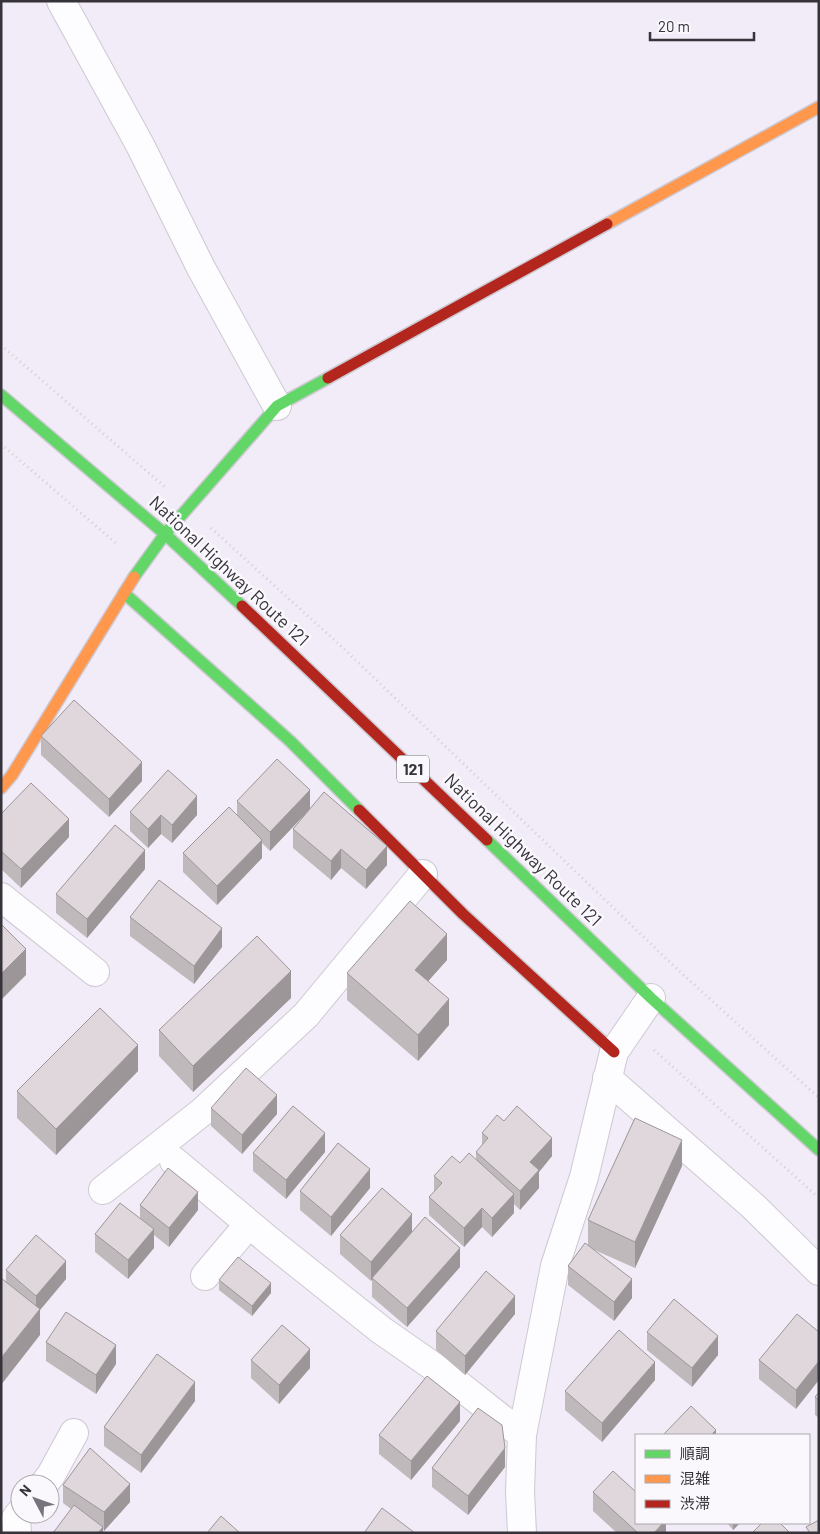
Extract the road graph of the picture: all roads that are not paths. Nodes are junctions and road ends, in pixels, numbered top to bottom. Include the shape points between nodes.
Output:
1 (61, 1) edge
2 (819, 107) edge
3 (1, 395) edge
4 (277, 406) junction
5 (165, 534) junction
6 (124, 593) junction
7 (1, 788) edge
8 (423, 874) junction
9 (1, 897) edge
10 (95, 972) dead end
11 (651, 998) junction
12 (610, 1065) junction
13 (819, 1150) edge
14 (174, 1161) dead end
15 (103, 1190) dead end
16 (249, 1224) junction
17 (819, 1271) edge
18 (205, 1276) dead end
19 (74, 1433) dead end
20 (522, 1435) junction
21 (52, 1474) edge
22 (522, 1533) edge

1 - 4 street
2 - 4 main road
3 - 5 main road, National Highway Route 121 / 121
4 - 5 main road
5 - 6 main road
5 - 11 main road, National Highway Route 121 / 121
6 - 7 main road
6 - 8 main road via 290,741
8 - 12 main road
8 - 15 street via 306,1015 202,1112
9 - 10 street
11 - 12 street
11 - 13 main road, National Highway Route 121 / 121
12 - 17 street
12 - 20 street via 584,1177 555,1266
14 - 16 street
16 - 18 street
16 - 20 street via 381,1330 450,1378
19 - 21 street
20 - 22 street

